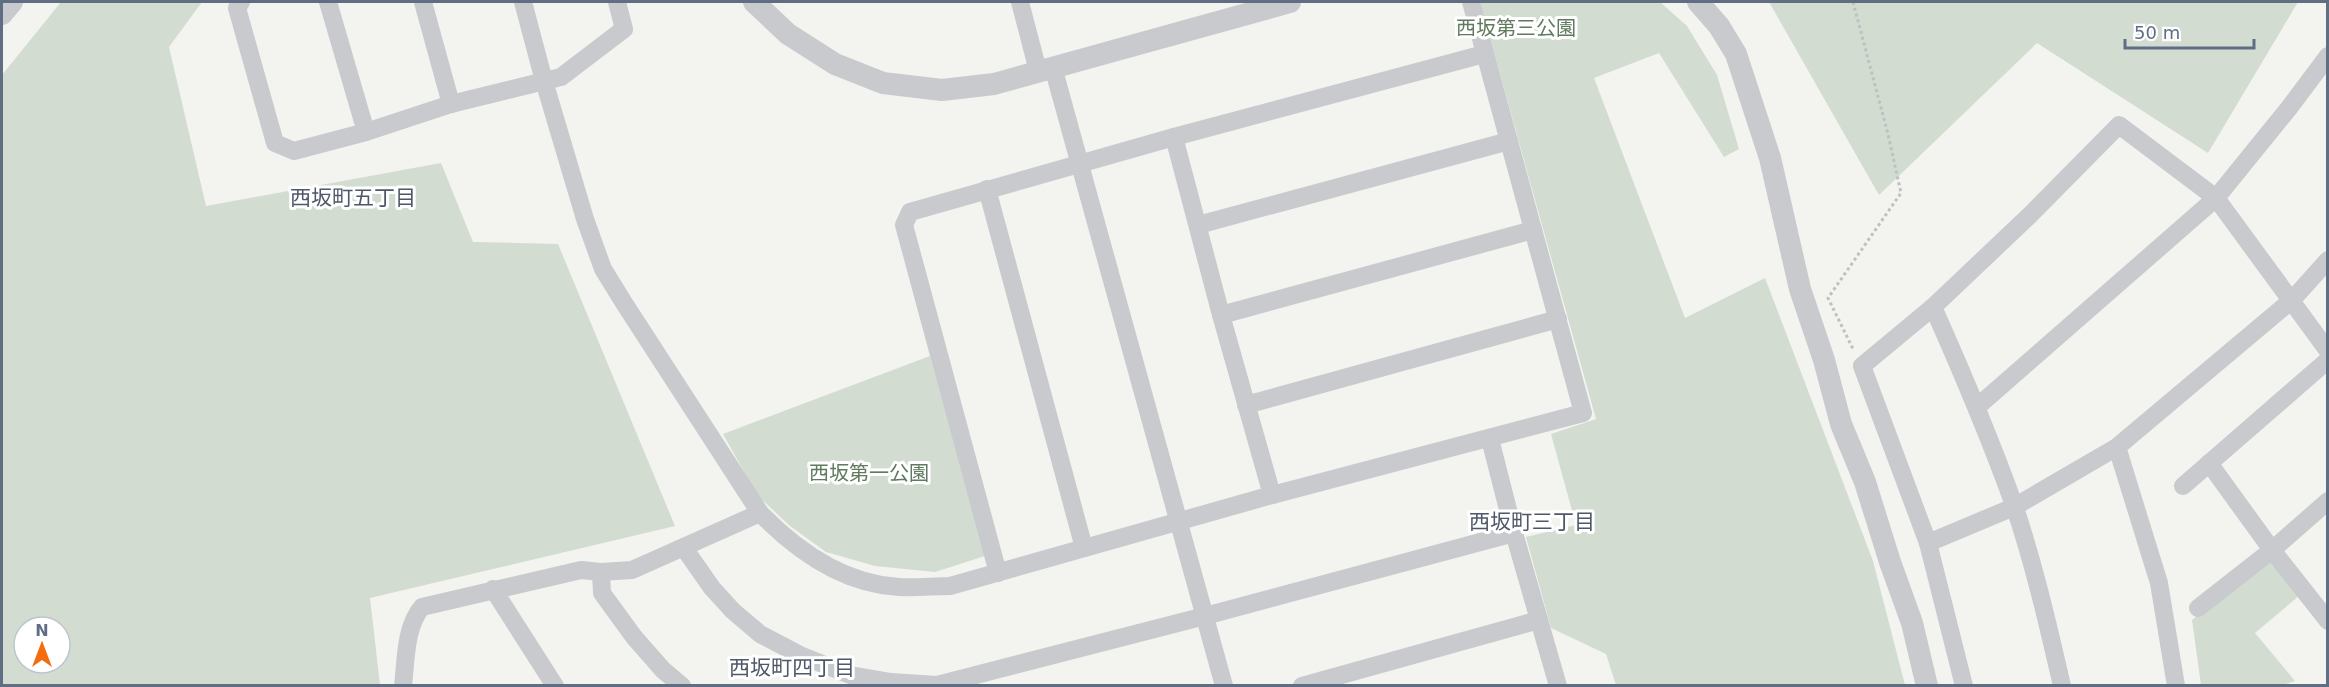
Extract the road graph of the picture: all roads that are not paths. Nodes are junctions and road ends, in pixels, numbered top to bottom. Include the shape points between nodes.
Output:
1 (12, 2) edge
2 (242, 2) edge
3 (328, 2) edge
4 (423, 2) edge
5 (523, 2) edge
6 (617, 2) edge
7 (754, 2) edge
8 (1020, 2) edge
9 (1290, 2) edge
10 (1471, 2) edge
11 (1698, 2) edge
12 (2, 14) edge
13 (1484, 54) junction
14 (2328, 56) edge
15 (1046, 69) junction
16 (544, 81) junction
17 (451, 104) junction
18 (366, 132) junction
19 (1174, 137) junction
20 (1509, 141) junction
21 (1080, 163) junction
22 (987, 189) junction
23 (2216, 198) junction
24 (1198, 225) junction
25 (1533, 230) junction
26 (2328, 260) edge
27 (2292, 300) junction
28 (1933, 307) junction
29 (1221, 315) junction
30 (1558, 319) junction
31 (2328, 351) edge
32 (2328, 360) edge
33 (1246, 405) junction
34 (1977, 407) junction
35 (1490, 439) junction
36 (2117, 447) junction
37 (2209, 463) junction
38 (2183, 486) dead end
39 (1272, 495) junction
40 (2328, 501) edge
41 (2014, 507) junction
42 (760, 513) junction
43 (1179, 522) junction
44 (1514, 533) junction
45 (1928, 543) junction
46 (684, 548) junction
47 (1084, 548) junction
48 (2272, 550) junction
49 (601, 572) junction
50 (998, 573) junction
51 (493, 589) junction
52 (2198, 608) dead end
53 (1204, 616) junction
54 (1539, 620) junction
55 (2328, 621) edge
56 (937, 685) edge
57 (403, 686) edge
58 (555, 686) edge
59 (682, 686) edge
60 (1224, 686) edge
61 (1302, 686) edge
62 (1558, 686) edge
63 (1927, 686) edge
64 (1964, 686) edge
65 (2062, 686) edge
66 (2176, 686) edge

1 - 12 street
2 - 18 street via 237,8 275,143 294,151
3 - 18 street
4 - 17 street
5 - 16 street
6 - 16 street via 624,29 561,77
7 - 15 street via 788,34 835,64 883,82 942,90 994,84
8 - 15 street
9 - 15 street
10 - 13 street
11 - 63 street via 1736,54 1770,158 1800,290 1841,424 1865,482 1912,623
13 - 19 street
13 - 20 street
14 - 23 street
15 - 21 street
16 - 17 street
16 - 42 street via 603,269
17 - 18 street
19 - 21 street
19 - 24 street
20 - 24 street
20 - 25 street
21 - 22 street
21 - 43 street
22 - 47 street
22 - 50 street via 910,212 904,225
23 - 27 street
23 - 28 street via 2119,125
23 - 34 street
24 - 29 street
25 - 29 street
25 - 30 street
26 - 27 street
27 - 31 street
27 - 36 street
28 - 34 street
28 - 45 street via 1862,366
29 - 33 street
30 - 33 street
30 - 35 street via 1583,413
32 - 37 street
33 - 39 street
34 - 41 street
35 - 39 street
35 - 44 street
36 - 41 street
36 - 66 street via 2159,583
37 - 38 street
37 - 48 street
39 - 43 street
40 - 48 street
41 - 45 street
41 - 65 street
42 - 46 street
42 - 50 street via 785,538 821,562 857,579 898,587 950,586
43 - 47 street
43 - 53 street
44 - 53 street
44 - 54 street
45 - 64 street
46 - 49 street via 632,570
46 - 56 street via 712,588 760,634 850,675
47 - 50 street
48 - 52 street
48 - 55 street
49 - 51 street via 581,570
49 - 59 street via 602,593 634,637
51 - 57 street via 422,607 415,615 408,641
51 - 58 street
53 - 56 street
53 - 60 street
54 - 61 street
54 - 62 street

